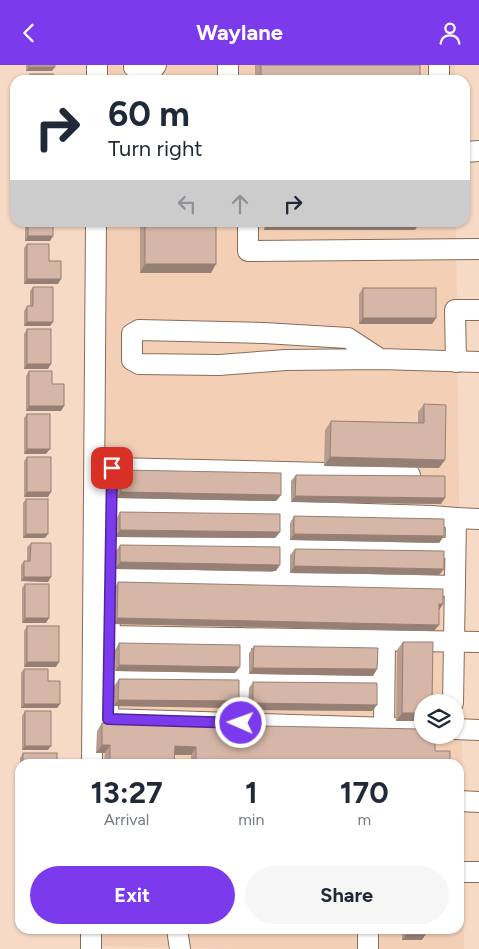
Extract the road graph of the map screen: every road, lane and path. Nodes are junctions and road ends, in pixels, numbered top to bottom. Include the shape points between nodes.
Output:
1 (134, 65) edge
2 (156, 65) edge
3 (96, 227) edge
4 (248, 227) edge
5 (479, 249) edge
6 (479, 310) edge
7 (380, 359) junction
8 (456, 362) junction
9 (479, 362) edge
10 (284, 472) junction
11 (410, 475) edge
12 (112, 506) junction
13 (285, 512) junction
14 (456, 518) junction
15 (479, 519) edge
16 (111, 541) junction
17 (283, 545) junction
18 (455, 548) junction
19 (110, 578) junction
20 (283, 582) junction
21 (455, 586) junction
22 (109, 636) junction
23 (242, 638) junction
24 (385, 641) junction
25 (454, 642) junction
26 (479, 642) edge
27 (109, 676) junction
28 (242, 679) junction
29 (384, 682) junction
30 (453, 694) edge
31 (241, 723) junction
32 (384, 727) junction
33 (414, 729) edge
34 (464, 729) edge
35 (479, 730) edge
36 (92, 759) edge
37 (464, 801) edge
38 (479, 802) edge
39 (464, 872) edge
40 (479, 872) edge
41 (91, 934) edge
42 (178, 934) edge
43 (368, 934) edge
44 (91, 949) edge
45 (180, 949) edge
46 (368, 949) edge

1 - 2 lane via 143,73 151,72
3 - 36 lane
4 - 5 lane via 248,251
6 - 8 lane via 456,310
7 - 7 lane via 286,360 219,365 139,364 132,360 132,334 139,329 348,338
7 - 8 lane
8 - 9 lane
10 - 11 lane
10 - 12 lane via 112,468
10 - 13 lane
12 - 13 lane
12 - 16 lane
13 - 14 lane
13 - 17 lane
14 - 15 lane
14 - 18 lane
16 - 17 lane
16 - 19 lane
17 - 18 lane
17 - 20 lane
18 - 21 lane
19 - 20 lane
19 - 22 lane
20 - 21 lane
21 - 25 lane
22 - 23 lane
22 - 27 lane
23 - 24 lane
23 - 28 lane
24 - 25 lane
24 - 29 lane
25 - 26 lane
25 - 30 lane
27 - 28 lane
27 - 31 lane via 108,719
28 - 29 lane
28 - 31 lane
29 - 32 lane
31 - 32 lane
32 - 33 lane
34 - 35 lane
37 - 38 lane
39 - 40 lane
41 - 44 lane
42 - 45 lane
43 - 46 lane

